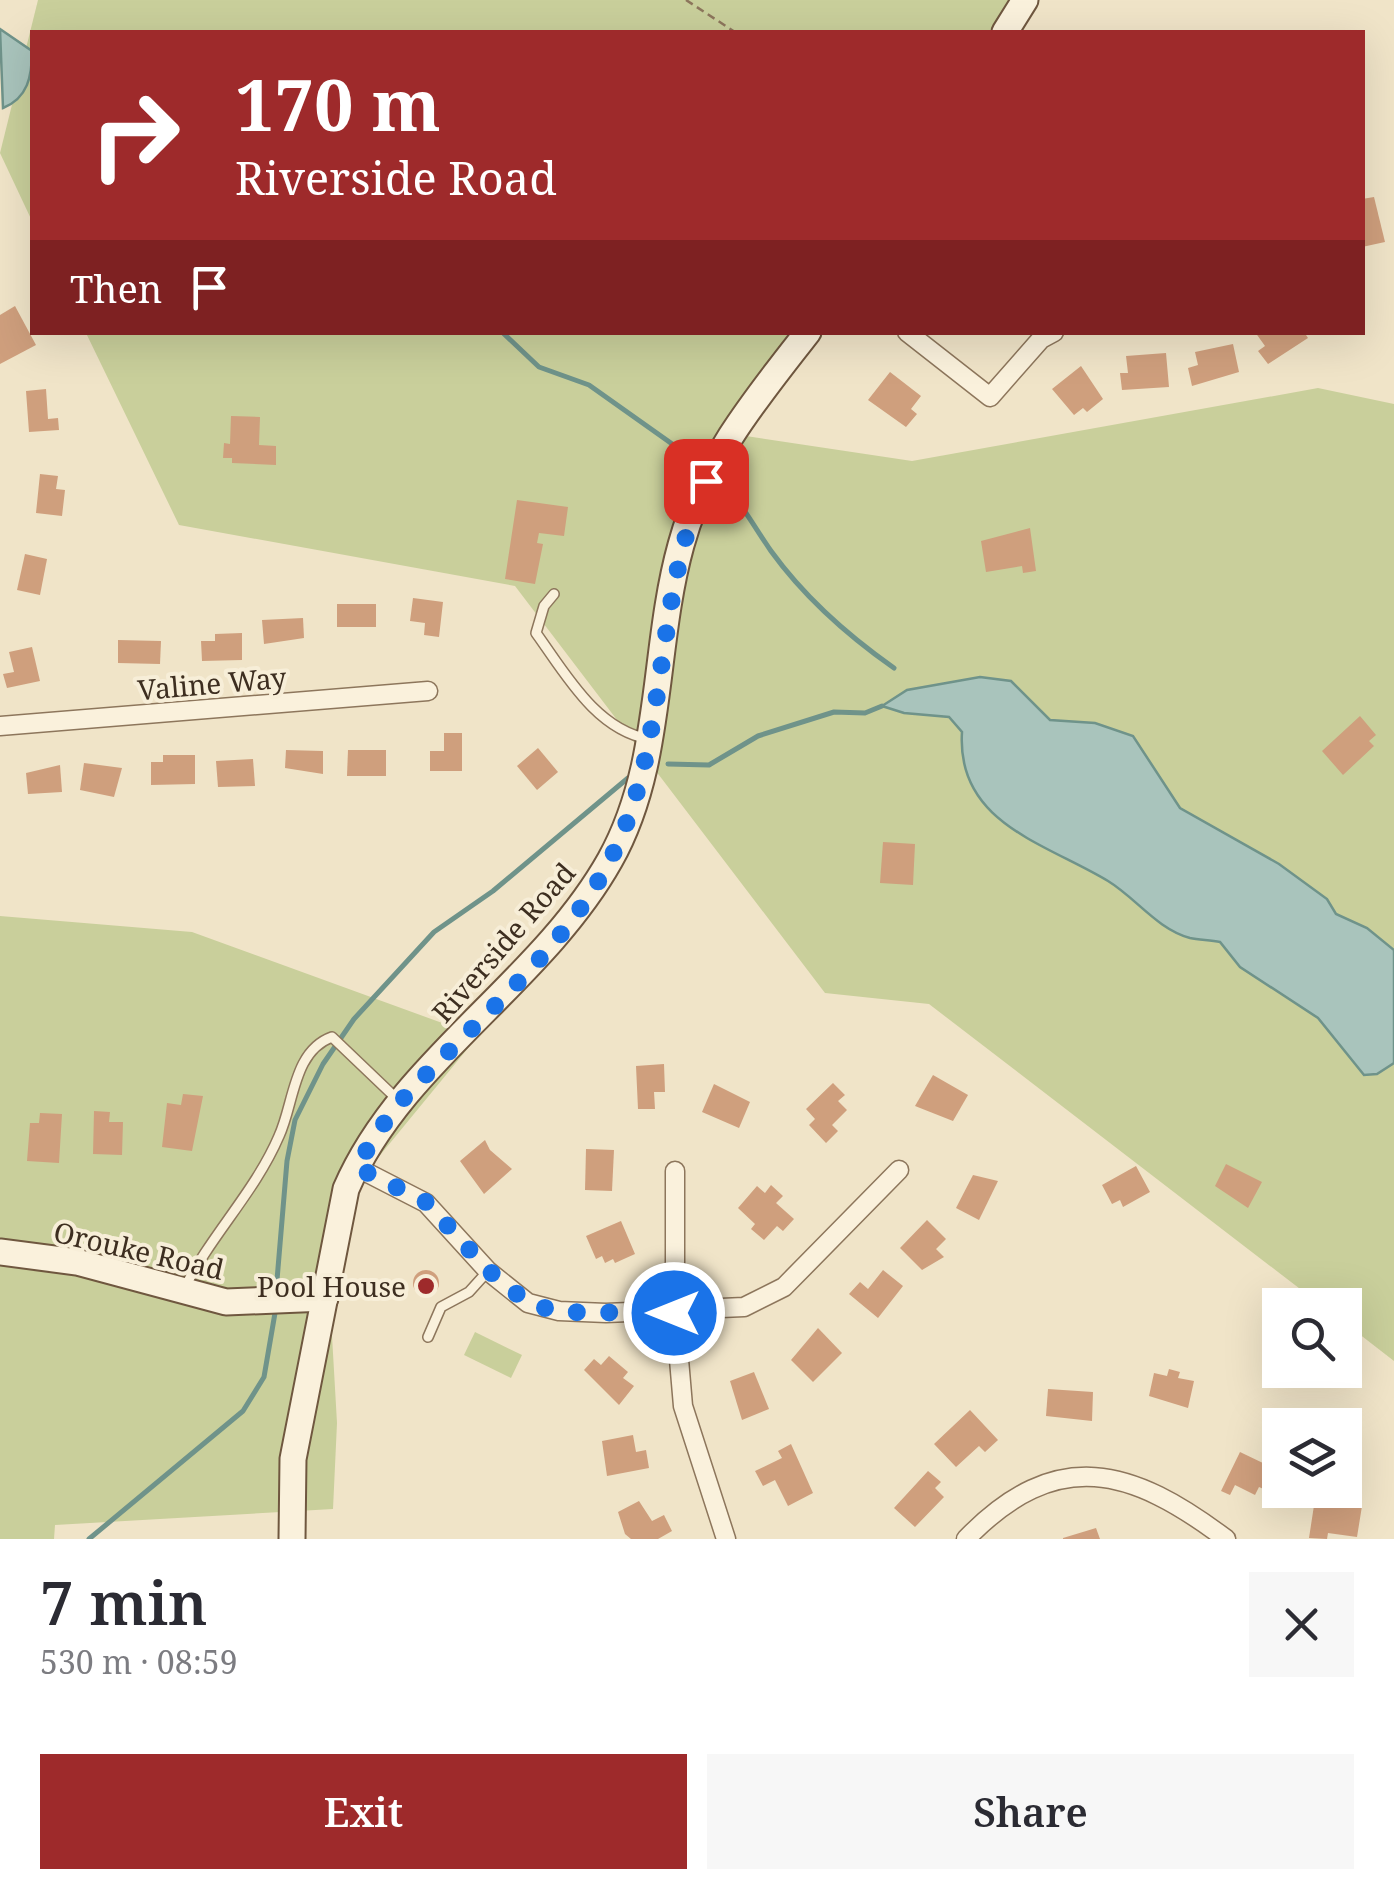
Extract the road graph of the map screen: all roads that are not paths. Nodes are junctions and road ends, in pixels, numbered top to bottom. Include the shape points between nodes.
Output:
1 (1025, 0) edge
2 (1006, 30) edge
3 (806, 335) edge
4 (910, 335) edge
5 (1048, 335) edge
6 (554, 594) dead end
7 (428, 691) dead end
8 (0, 726) edge
9 (652, 740) junction
10 (400, 1102) junction
11 (356, 1167) junction
12 (675, 1170) dead end
13 (899, 1170) dead end
14 (0, 1252) edge
15 (488, 1270) junction
16 (182, 1292) junction
17 (326, 1298) junction
18 (674, 1313) junction
19 (428, 1337) dead end
20 (292, 1539) edge
21 (726, 1539) edge
22 (966, 1539) edge
23 (1226, 1539) edge

1 - 2 street
3 - 9 street, Riverside Road via 714,461 688,519
4 - 5 street via 990,397
6 - 9 lane via 536,633 598,712 634,737
7 - 8 street, Valine Way
9 - 10 street, Riverside Road via 612,858 578,911
10 - 11 street, Riverside Road
10 - 16 lane via 332,1037 322,1040 306,1058 267,1163
11 - 15 street via 426,1202
11 - 17 street, Riverside Road
12 - 18 street
13 - 18 street via 784,1287 744,1307
14 - 16 street, Orouke Road via 77,1262
15 - 18 street via 528,1303 559,1312
15 - 19 lane via 469,1292 441,1306
16 - 17 street, Orouke Road via 226,1302
17 - 20 street, Riverside Road via 293,1460
18 - 21 street via 683,1406
22 - 23 street via 994,1510 1035,1485 1084,1476 1136,1482

